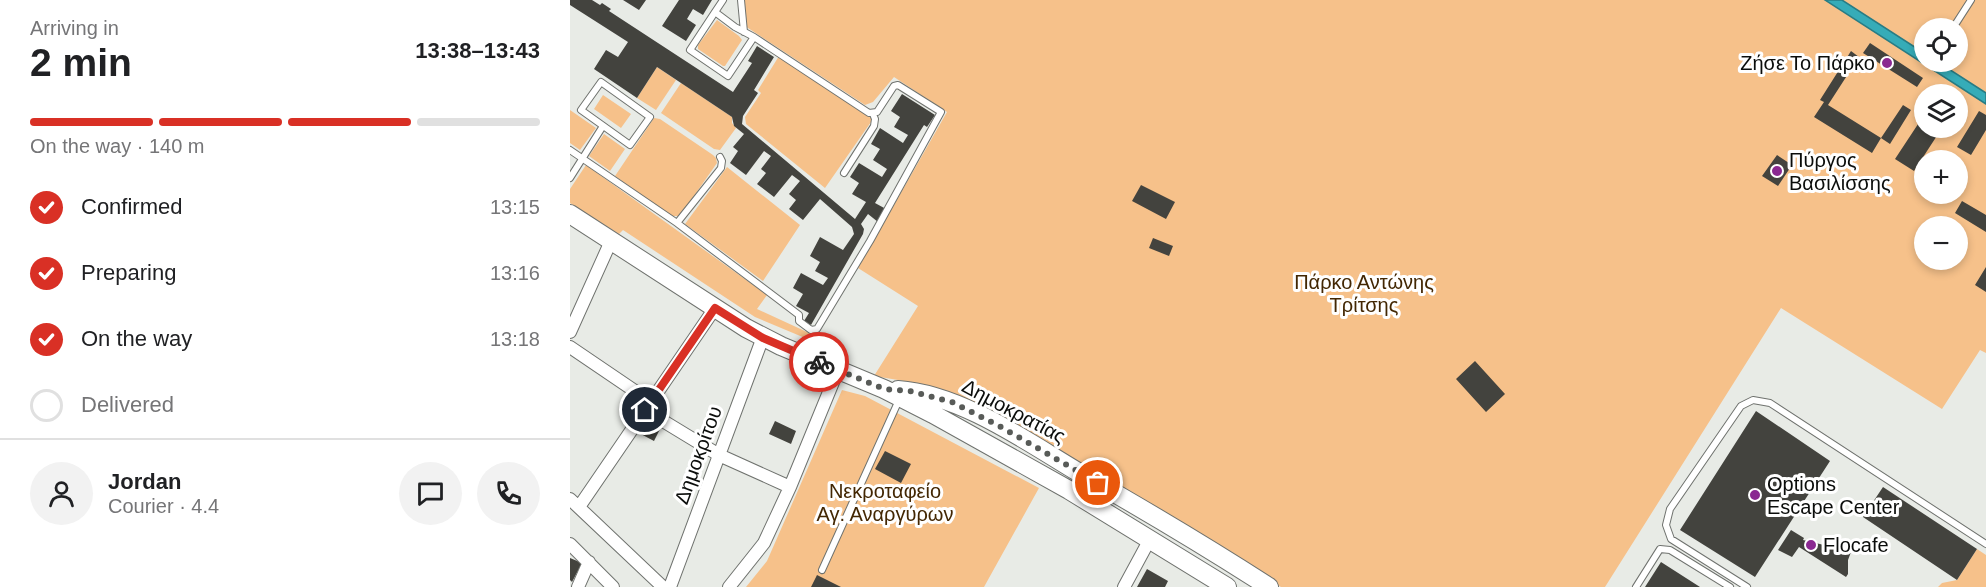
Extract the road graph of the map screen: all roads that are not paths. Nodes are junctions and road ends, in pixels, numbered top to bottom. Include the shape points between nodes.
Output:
1 (723, 0) edge
2 (741, 0) edge
3 (1971, 0) edge
4 (715, 12) junction
5 (1959, 18) edge
6 (744, 32) junction
7 (754, 37) junction
8 (873, 114) junction
9 (603, 126) junction
10 (570, 150) edge
11 (720, 157) dead end
12 (582, 159) junction
13 (844, 173) dead end
14 (570, 177) edge
15 (570, 214) edge
16 (677, 223) junction
17 (611, 241) junction
18 (715, 308) junction
19 (570, 332) edge
20 (763, 338) junction
21 (570, 347) edge
22 (838, 370) junction
23 (892, 393) junction
24 (648, 406) junction
25 (719, 455) junction
26 (790, 487) junction
27 (574, 503) edge
28 (1150, 538) junction
29 (570, 544) edge
30 (1986, 544) edge
31 (590, 562) junction
32 (822, 570) dead end
33 (1218, 584) edge
34 (578, 587) edge
35 (614, 587) edge
36 (663, 587) edge
37 (670, 587) edge
38 (729, 587) edge
39 (1124, 587) edge
40 (1269, 587) edge
41 (1636, 587) edge
42 (1730, 587) edge
43 (1747, 587) edge

1 - 4 lane
2 - 6 lane
3 - 5 lane
4 - 6 lane
4 - 7 lane via 690,50 728,76
6 - 7 lane
7 - 8 lane
8 - 13 lane via 874,126
8 - 16 lane via 898,85 941,112 876,232 817,328 806,327 799,321 799,315
9 - 9 lane via 581,110 600,82 650,117 630,145
9 - 12 lane
10 - 12 lane
11 - 16 lane via 721,168
12 - 14 lane
12 - 16 lane
15 - 17 main road, Δημοκρατίας
17 - 18 main road, Δημοκρατίας
17 - 19 street
18 - 20 main road, Δημοκρατίας
18 - 24 street
20 - 22 main road, Δημοκρατίας
20 - 25 street, Δημοκρίτου
21 - 24 street
22 - 23 main road, Δημοκρατίας
22 - 26 street
23 - 28 main road, Δημοκρατίας via 1070,489
23 - 32 lane
23 - 40 main road, Δημοκρατίας via 929,395 981,416
24 - 25 street
24 - 27 street
25 - 26 street
25 - 37 street, Δημοκρίτου
26 - 38 street via 760,550
27 - 36 street
28 - 33 main road, Δημοκρατίας
28 - 39 street
29 - 31 street
30 - 43 lane via 1770,403 1754,400 1741,406 1670,509 1666,525 1671,539
31 - 34 street
31 - 35 street
41 - 42 lane via 1660,549 1671,550

